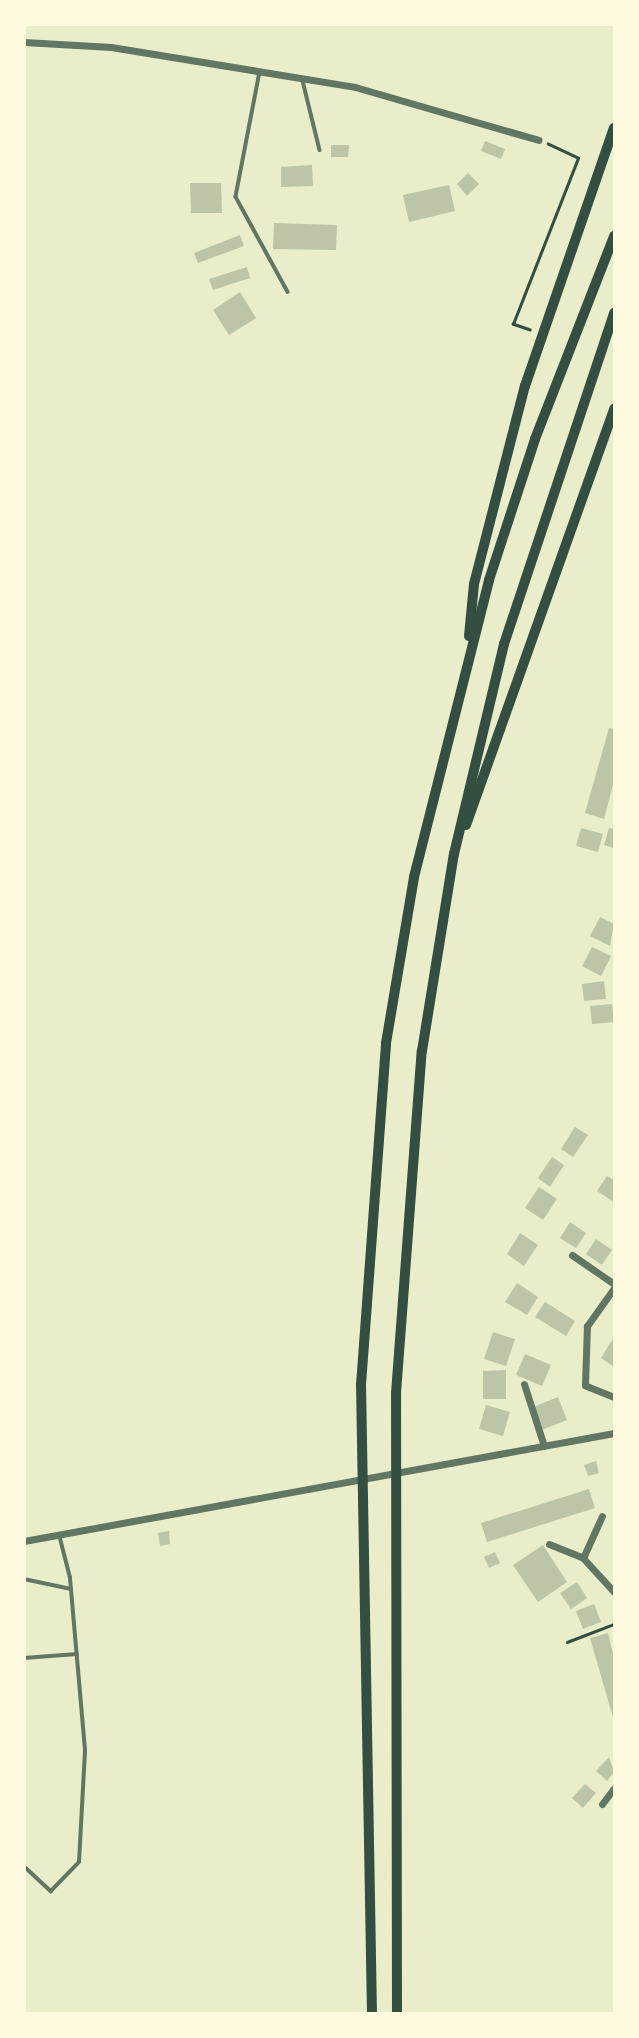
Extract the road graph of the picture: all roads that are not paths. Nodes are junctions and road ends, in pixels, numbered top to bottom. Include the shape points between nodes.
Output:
1 (24, 42) edge
2 (260, 70) junction
3 (302, 78) junction
4 (614, 128) edge
5 (539, 140) road end
6 (320, 150) dead end
7 (614, 236) edge
8 (288, 292) dead end
9 (614, 313) edge
10 (614, 409) edge
11 (466, 667) junction
12 (454, 854) junction
13 (572, 1255) dead end
14 (614, 1286) edge
15 (524, 1384) dead end
16 (614, 1397) edge
17 (614, 1433) edge
18 (544, 1446) junction
19 (602, 1516) dead end
20 (58, 1533) junction
21 (24, 1541) edge
22 (549, 1544) dead end
23 (583, 1558) junction
24 (24, 1579) edge
25 (71, 1589) junction
26 (614, 1592) edge
27 (77, 1654) junction
28 (24, 1658) edge
29 (614, 1788) edge
30 (603, 1804) dead end
31 (24, 1866) edge
32 (372, 2014) edge
33 (397, 2014) edge

1 - 2 street via 111,47
2 - 3 street
2 - 8 lane via 236,197
3 - 5 street
3 - 6 lane
4 - 11 highway via 525,386 474,584
7 - 11 highway via 535,439
9 - 12 highway via 518,594
10 - 12 highway
11 - 32 highway via 414,877 386,1043 370,1217 361,1385
12 - 33 highway via 422,1051 396,1393
13 - 14 street
14 - 16 street via 587,1326 584,1385
15 - 18 street
17 - 18 street
18 - 20 street
19 - 23 street
20 - 21 street
20 - 25 lane
22 - 23 street
23 - 26 street
24 - 25 lane
25 - 27 lane
27 - 28 lane
27 - 31 lane via 85,1750 79,1863 51,1891
29 - 30 street

